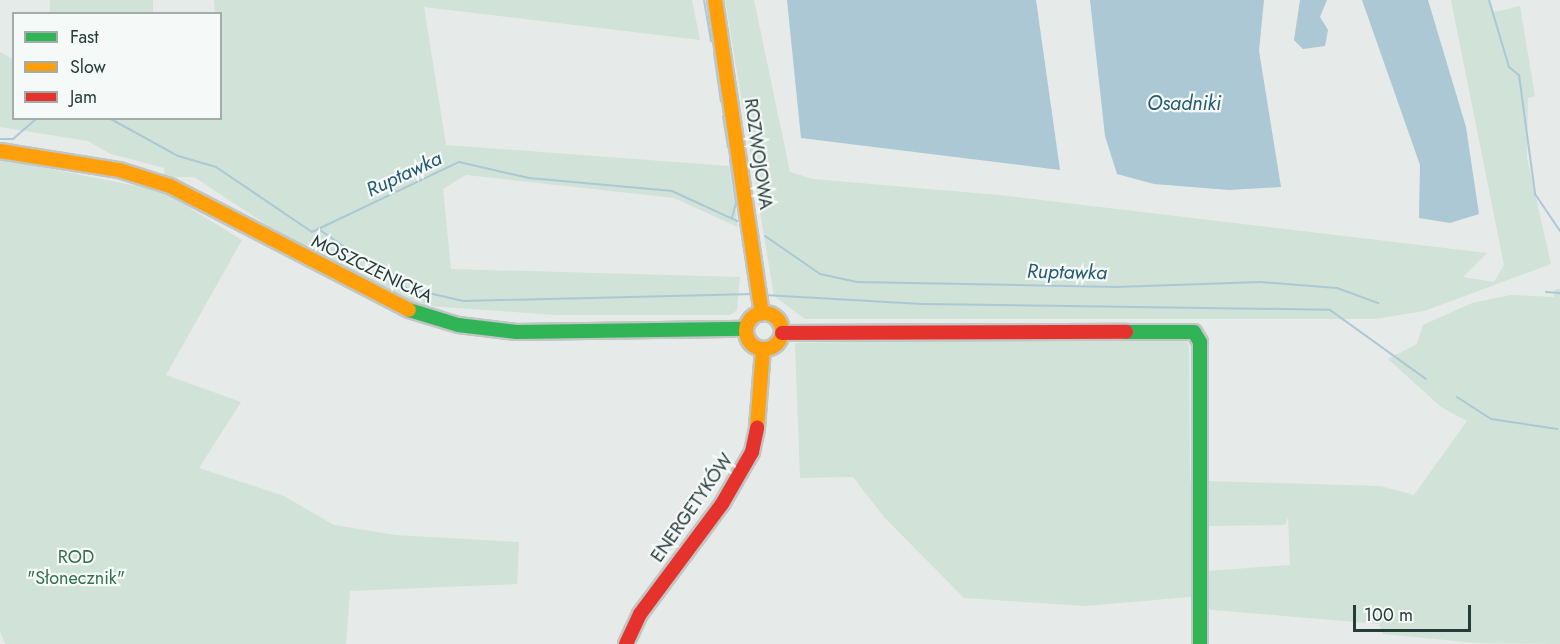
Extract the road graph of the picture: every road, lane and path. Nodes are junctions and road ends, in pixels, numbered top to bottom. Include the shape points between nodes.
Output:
1 (715, 0) edge
2 (0, 151) edge
3 (760, 302) junction
4 (746, 329) junction
5 (782, 333) junction
6 (763, 349) junction
7 (626, 644) edge
8 (1200, 644) edge

1 - 3 street, ROZWOJOWA
2 - 4 street, MOSZCZENICKA via 119,170 170,186 413,312 458,325 517,332
3 - 4 street
3 - 5 street via 777,318
4 - 6 street via 749,340
5 - 6 street via 774,346
5 - 8 street via 1194,332 1200,342
6 - 7 street, ENERGETYKÓW via 763,398 752,452 722,504 640,614

